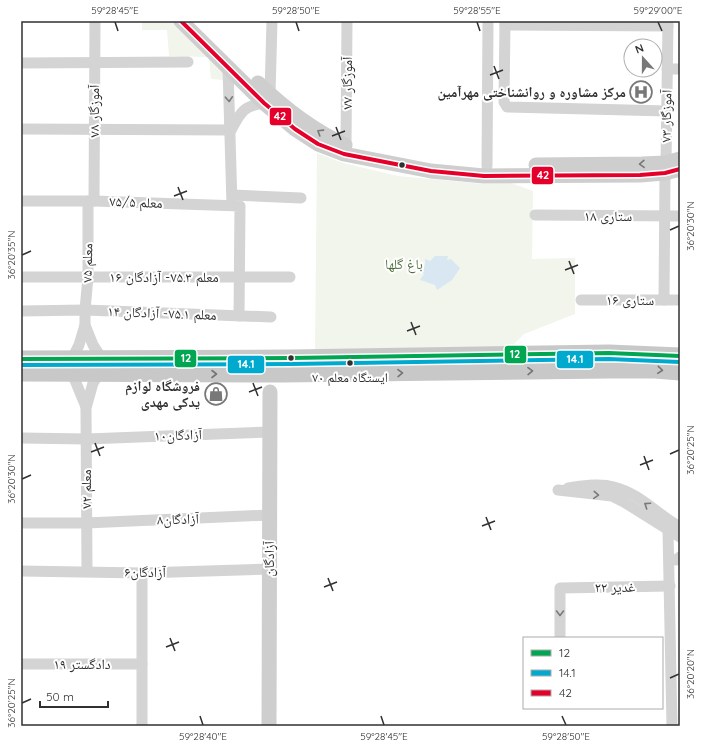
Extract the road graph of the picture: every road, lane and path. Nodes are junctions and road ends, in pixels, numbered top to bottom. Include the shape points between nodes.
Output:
1 (95, 21) edge
2 (181, 21) edge
3 (196, 21) edge
4 (272, 21) edge
5 (347, 21) edge
6 (488, 21) edge
7 (505, 23) edge
8 (668, 24) edge
9 (188, 62) dead end
10 (21, 63) edge
11 (94, 63) junction
12 (228, 68) junction
13 (667, 69) junction
14 (680, 69) edge
15 (267, 98) junction
16 (666, 111) junction
17 (21, 129) edge
18 (94, 129) junction
19 (231, 130) junction
20 (346, 145) junction
21 (487, 166) junction
22 (673, 166) edge
23 (301, 198) dead end
24 (232, 200) junction
25 (21, 201) edge
26 (91, 201) junction
27 (535, 215) dead end
28 (665, 216) junction
29 (680, 216) edge
30 (21, 277) edge
31 (88, 277) junction
32 (240, 277) junction
33 (290, 277) dead end
34 (581, 300) dead end
35 (664, 300) junction
36 (680, 300) edge
37 (85, 310) junction
38 (21, 311) edge
39 (239, 316) junction
40 (271, 317) dead end
41 (85, 325) junction
42 (680, 356) edge
43 (21, 359) edge
44 (72, 366) junction
45 (101, 366) junction
46 (680, 372) edge
47 (21, 373) edge
48 (257, 374) junction
49 (283, 374) junction
50 (270, 392) junction
51 (86, 408) junction
52 (270, 432) junction
53 (21, 438) edge
54 (87, 439) junction
55 (270, 515) junction
56 (21, 523) edge
57 (86, 523) junction
58 (676, 531) edge
59 (678, 559) edge
60 (270, 569) junction
61 (21, 571) edge
62 (87, 571) junction
63 (142, 573) junction
64 (670, 586) junction
65 (560, 637) edge
66 (21, 664) edge
67 (142, 664) junction
68 (666, 665) edge
69 (142, 726) edge
70 (269, 726) edge
71 (672, 726) edge

1 - 11 street, آموزگار ۷۸
2 - 12 main road
3 - 15 main road
4 - 15 street
5 - 20 street, ۷۷ آموزگار
6 - 21 street
7 - 8 street
7 - 16 street via 504,102 507,107
8 - 13 street, ۷۳ آموزگار
9 - 11 street
10 - 11 street
11 - 18 street, آموزگار ۷۸
12 - 15 main road
12 -> 19 street
13 - 14 street
13 - 16 street, ۷۳ آموزگار
15 - 19 street via 249,105 242,111
20 -> 15 main road via 323,134
15 - 22 main road via 295,129 318,144 344,154 402,166 484,176 640,175
16 - 22 street, ۷۳ آموزگار
17 - 18 street
18 - 19 street
18 - 26 street, آموزگار ۷۸
19 - 24 street
20 - 21 main road via 403,157
22 -> 21 main road
22 - 28 street, ۷۳ آموزگار
23 - 24 street, معلم ۷۵/۵
24 - 26 street, معلم ۷۵/۵
24 - 32 street via 240,206
25 - 26 street, معلم ۷۵/۵
26 - 31 street, معلم ۷۵
27 - 28 street, ستاری ۱۸
28 - 29 street, ستاری ۱۸
28 - 35 street, ۷۳ آموزگار
30 - 31 street, معلم ۷۵.۳- آزادگان ۱۶
31 - 32 street, معلم ۷۵.۳- آزادگان ۱۶
31 - 37 street, معلم ۷۵
32 - 33 street, معلم ۷۵.۳- آزادگان ۱۶
32 - 39 street
34 - 35 street, ستاری ۱۶
35 - 36 street, ستاری ۱۶
37 - 38 street, معلم ۷۵.۱- آزادگان ۱۴
37 - 39 street, معلم ۷۵.۱- آزادگان ۱۴
37 - 41 street, معلم ۷۵
39 - 40 street, معلم ۷۵.۱- آزادگان ۱۴
41 - 44 street
41 - 45 street
42 - 45 main road via 609,352
43 - 44 main road
44 - 45 main road
44 - 47 main road
44 - 51 street
45 -> 48 main road
45 - 51 street
49 -> 46 main road via 609,370
48 - 49 main road
48 - 50 main road
49 - 50 main road
50 - 52 main road, آزادگان
51 - 54 street, معلم ۷۲
52 - 54 street, آزادگان۱۰
52 - 55 main road, آزادگان
53 - 54 street, آزادگان۱۰
54 - 57 street, معلم ۷۲
55 - 57 street, آزادگان۸
55 - 60 main road, آزادگان
56 - 57 street, آزادگان۸
57 - 62 street, معلم ۷۲
58 -> 58 street via 629,493 614,487 589,485 558,490 612,496
58 - 59 street
58 - 64 street
59 - 64 street
60 - 63 street, آزادگان۶
60 - 70 main road, آزادگان
61 - 62 street, آزادگان۶
62 - 63 street, آزادگان۶
63 - 67 street
64 -> 65 street, غدیر ۲۲ via 560,588
64 - 68 street
66 - 67 street, دادگستر ۱۹
67 - 69 street
68 - 71 street

